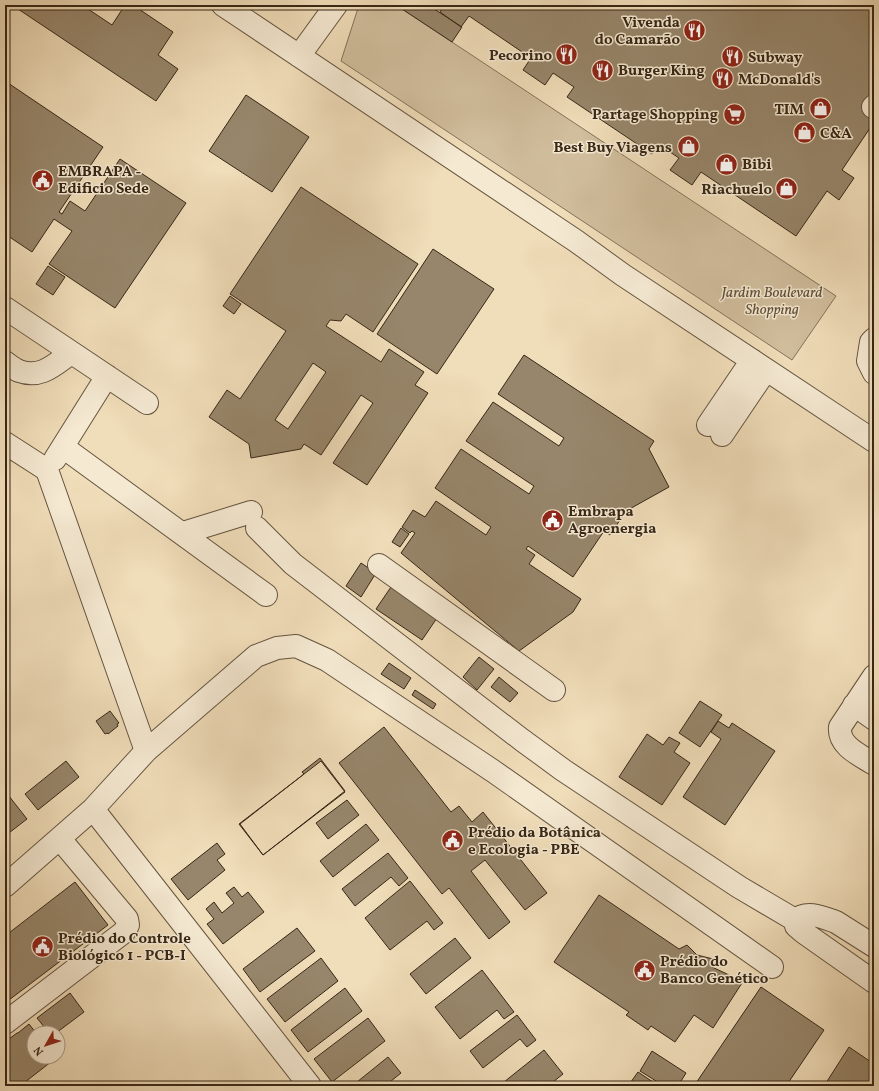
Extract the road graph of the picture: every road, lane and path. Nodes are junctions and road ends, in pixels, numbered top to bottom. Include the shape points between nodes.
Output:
1 (223, 5) edge
2 (336, 5) edge
3 (299, 56) junction
4 (5, 308) edge
5 (874, 339) edge
6 (71, 353) junction
7 (5, 362) edge
8 (759, 365) junction
9 (874, 373) edge
10 (107, 376) junction
11 (147, 403) dead end
12 (715, 430) dead end
13 (870, 436) edge
14 (5, 443) edge
15 (63, 447) junction
16 (47, 470) junction
17 (182, 533) junction
18 (379, 565) dead end
19 (266, 595) dead end
20 (873, 678) edge
21 (554, 690) dead end
22 (854, 706) junction
23 (874, 719) edge
24 (146, 750) junction
25 (874, 764) edge
26 (93, 809) junction
27 (60, 839) junction
28 (5, 886) edge
29 (795, 920) junction
30 (874, 946) edge
31 (772, 967) dead end
32 (874, 982) edge
33 (5, 1023) edge
34 (310, 1086) edge

1 - 3 street
2 - 3 street
3 - 8 street
4 - 6 street
5 - 9 street via 871,342 868,361
6 - 7 street via 44,372 34,374 19,371
6 - 10 street
8 - 12 street
8 - 13 street
10 - 11 street
10 - 15 street
14 - 16 street
15 - 16 street
15 - 17 street
16 - 24 street
17 - 19 street
17 - 29 street via 254,520 293,564 522,740 739,887
18 - 21 street
20 - 22 street
22 - 23 street
22 - 25 street via 840,727 839,735 844,744
24 - 26 street
24 - 31 street via 256,656 277,648 296,646 328,660 493,770
26 - 27 street
26 - 34 street
27 - 28 street
27 - 33 street via 127,919 128,925 124,932
29 - 30 street via 807,914 830,920
29 - 32 street via 796,926 803,932

